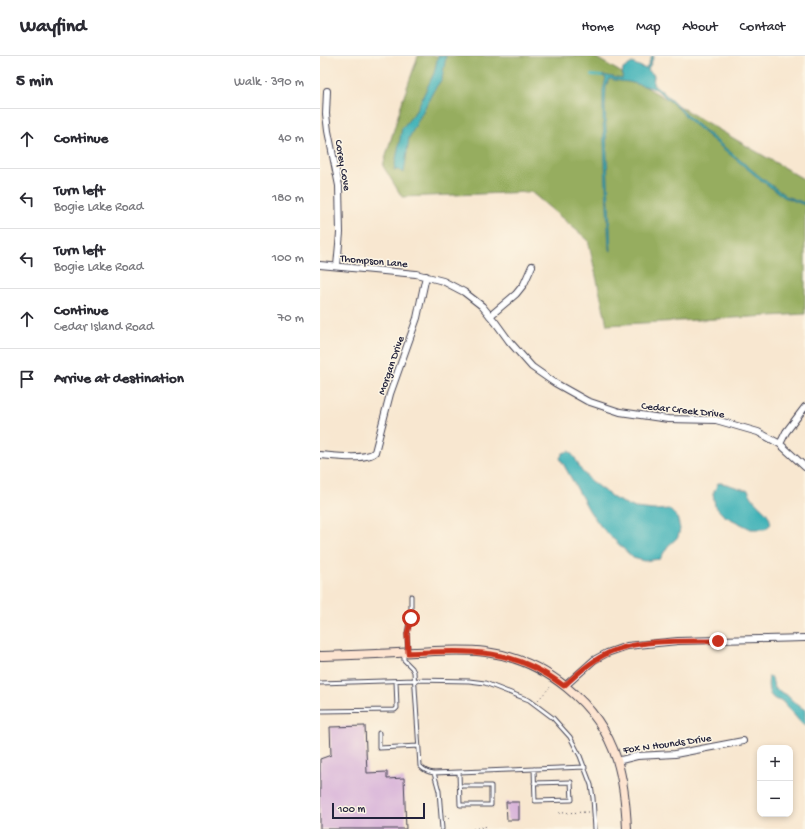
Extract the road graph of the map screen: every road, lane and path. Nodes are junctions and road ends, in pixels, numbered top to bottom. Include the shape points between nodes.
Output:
1 (327, 91) dead end
2 (320, 265) edge
3 (337, 266) junction
4 (532, 266) dead end
5 (426, 276) junction
6 (490, 316) junction
7 (805, 407) edge
8 (780, 444) junction
9 (320, 455) edge
10 (805, 467) edge
11 (411, 596) dead end
12 (805, 638) edge
13 (406, 653) junction
14 (320, 656) edge
15 (415, 680) junction
16 (557, 680) junction
17 (396, 681) junction
18 (320, 683) edge
19 (564, 686) junction
20 (534, 704) junction
21 (320, 711) edge
22 (379, 733) dead end
23 (743, 741) dead end
24 (419, 746) junction
25 (617, 761) junction
26 (585, 767) junction
27 (534, 769) junction
28 (459, 772) junction
29 (434, 773) junction
30 (534, 783) junction
31 (459, 786) junction
32 (594, 812) junction
33 (559, 813) dead end
34 (488, 826) dead end
35 (442, 829) edge
36 (474, 829) edge
37 (595, 829) edge
38 (627, 829) edge

1 - 3 street, Corey Cove via 328,131 339,186 340,233
2 - 3 street, Thompson Lane
3 - 5 street, Thompson Lane
4 - 6 street via 516,294
5 - 6 street, Cedar Creek Drive via 464,292
5 - 9 street, Morgan Drive via 417,318 390,394 375,452 369,456
6 - 8 street, Cedar Creek Drive via 532,367 587,401 620,412 668,419 716,420 758,432
7 - 8 street
8 - 10 street, Cedar Creek Drive
11 - 13 lane via 412,612
12 - 19 street via 627,646 607,653 588,665
13 - 14 main road
13 - 15 lane via 404,660 412,668
13 - 16 main road via 492,653 527,664
15 - 17 lane
15 - 20 lane via 485,683 521,696
15 - 24 lane
16 - 19 main road
16 - 20 path
17 - 18 lane
17 - 21 lane via 395,710
19 - 25 main road via 594,716
20 - 26 lane via 553,718 570,737
22 - 24 lane via 379,748
23 - 25 street, Fox N Hounds Drive via 675,754 637,756
24 - 29 lane via 420,766
25 - 38 main road via 624,786
26 - 27 lane
26 - 32 lane via 591,785
27 - 28 lane
27 - 30 lane
28 - 29 lane
28 - 31 lane
29 - 35 lane via 439,791
30 - 30 lane via 535,801 572,800 571,782
31 - 31 lane via 460,805 491,805 491,786
32 - 33 path
32 - 37 lane
34 - 36 path

